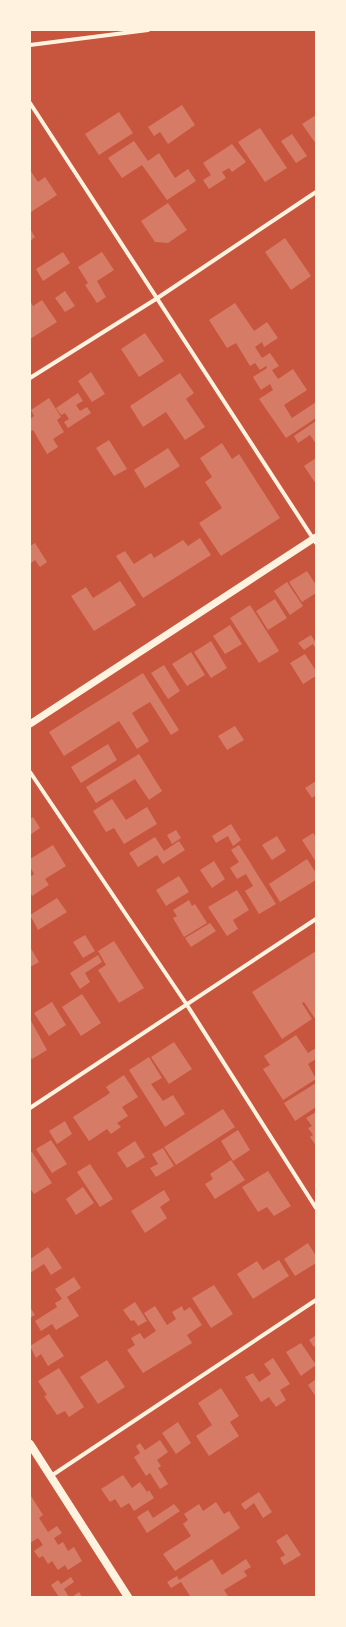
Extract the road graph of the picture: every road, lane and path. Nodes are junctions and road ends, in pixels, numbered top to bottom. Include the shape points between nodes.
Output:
1 (148, 30) edge
2 (30, 45) edge
3 (30, 103) edge
4 (316, 192) edge
5 (156, 299) junction
6 (30, 378) edge
7 (315, 540) edge
8 (30, 724) edge
9 (30, 772) edge
10 (316, 919) edge
11 (186, 1005) junction
12 (30, 1108) edge
13 (316, 1208) edge
14 (316, 1300) edge
15 (30, 1444) edge
16 (51, 1476) junction
17 (128, 1597) edge

1 - 2 street
3 - 5 street
4 - 5 street
5 - 6 street
5 - 7 street
7 - 8 street
9 - 11 street
10 - 11 street
11 - 12 street
11 - 13 street
14 - 16 street
15 - 16 main road
16 - 17 main road

